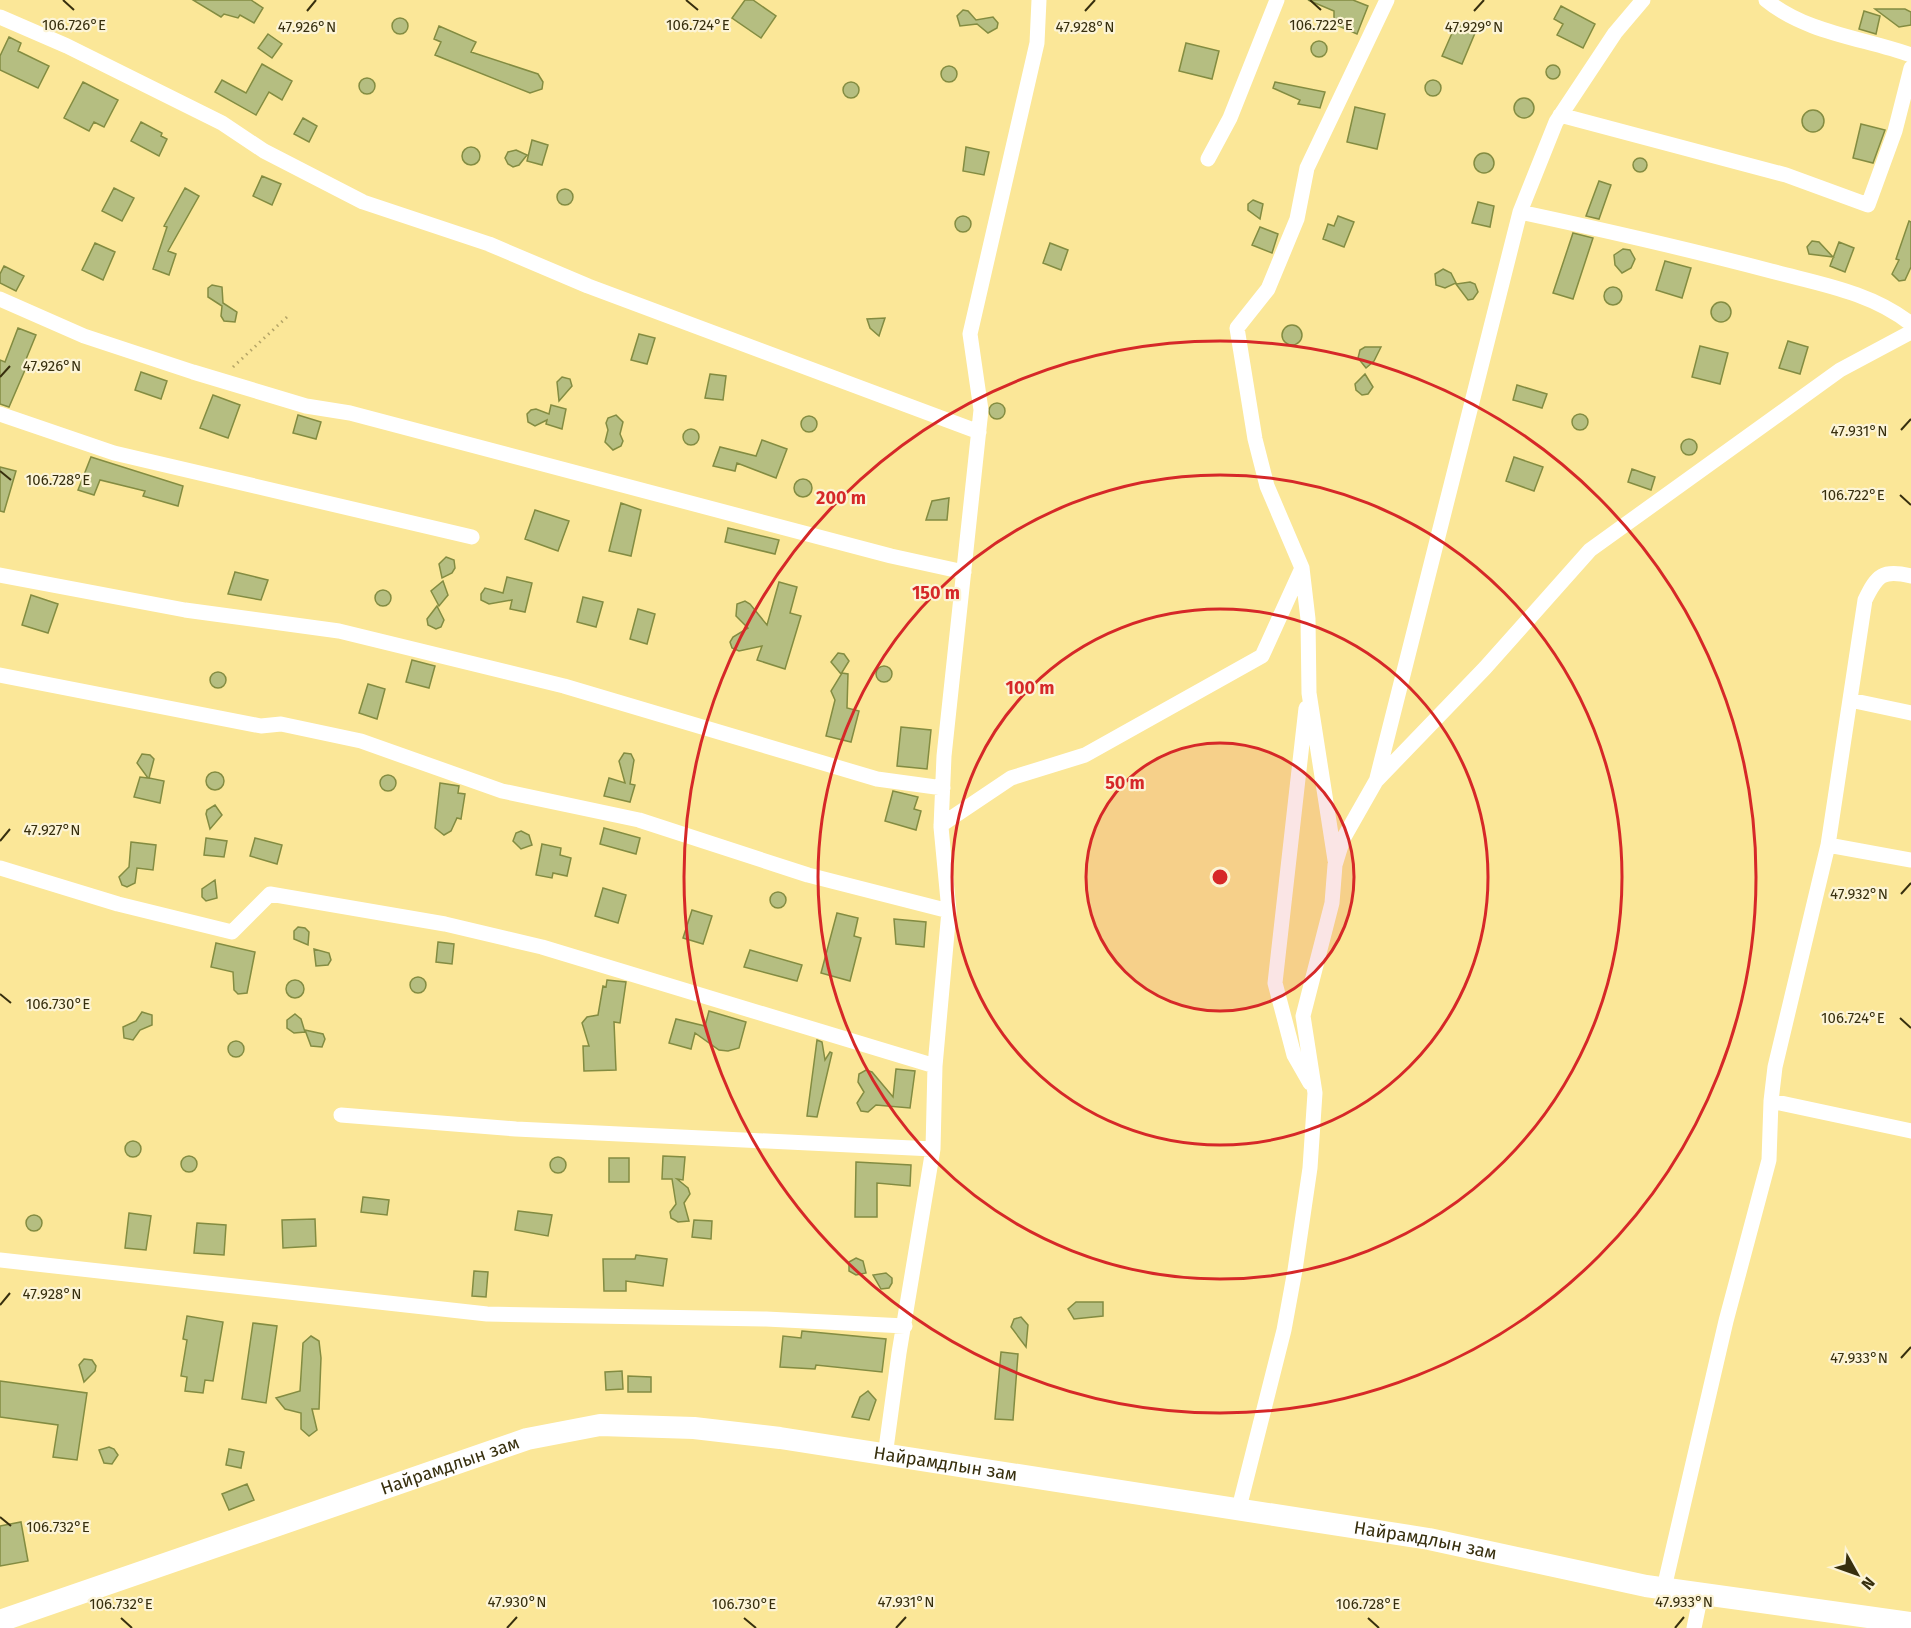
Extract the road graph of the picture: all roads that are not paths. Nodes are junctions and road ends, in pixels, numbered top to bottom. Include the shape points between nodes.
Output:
1 (1277, 0) edge
2 (1387, 0) edge
3 (1643, 0) edge
4 (1766, 0) edge
5 (1037, 3) edge
6 (0, 17) edge
7 (1911, 55) edge
8 (1911, 68) edge
9 (1560, 115) junction
10 (1208, 159) dead end
11 (1520, 212) junction
12 (0, 299) edge
13 (1911, 324) edge
14 (1911, 332) edge
15 (0, 414) edge
16 (979, 432) junction
17 (472, 537) dead end
18 (1302, 568) junction
19 (964, 572) junction
20 (0, 575) edge
21 (1911, 576) edge
22 (0, 675) edge
23 (1309, 693) junction
24 (1850, 700) junction
25 (1911, 712) edge
26 (1376, 781) junction
27 (943, 788) junction
28 (941, 825) junction
29 (1828, 845) junction
30 (1911, 860) edge
31 (1335, 866) junction
32 (0, 868) edge
33 (949, 911) junction
34 (936, 1066) junction
35 (1315, 1093) junction
36 (1771, 1101) junction
37 (341, 1116) dead end
38 (1911, 1131) edge
39 (933, 1149) junction
40 (0, 1260) edge
41 (905, 1326) junction
42 (885, 1456) junction
43 (1239, 1508) junction
44 (1665, 1588) junction
45 (1701, 1594) junction
46 (0, 1621) edge
47 (1911, 1623) edge
48 (1694, 1628) edge

1 - 10 street via 1230,118
2 - 18 street via 1307,168 1297,219 1268,289 1237,328 1255,439 1267,486
3 - 9 street via 1615,33
4 - 7 street via 1801,22
5 - 16 street via 1037,43 1032,69 970,334 981,410
6 - 16 street via 222,123 264,151 363,202 489,244 588,286
8 - 9 street via 1895,131 1868,204 1786,176
9 - 11 street
11 - 13 street via 1656,241 1856,293
11 - 26 street
12 - 19 street via 84,336 306,406 350,413
14 - 26 street via 1840,370 1590,550 1485,668
15 - 17 street via 114,453
16 - 19 street
18 - 23 street via 1308,619
18 - 28 street via 1262,656 1085,755 1011,778
19 - 27 street
20 - 27 street via 185,610 339,631 564,686 877,779
21 - 24 street via 1882,574 1865,600
22 - 33 street via 261,726 280,724 361,741 502,791 639,820 808,875
23 - 31 street
23 - 35 street via 1275,983 1294,1055
24 - 25 street
24 - 29 street
26 - 31 street via 1343,838
27 - 28 street
28 - 33 street
29 - 30 street
29 - 36 street via 1775,1067
31 - 35 street via 1332,903 1303,1016
32 - 34 street via 118,904 232,932 270,894 446,924 542,947
33 - 34 street
34 - 39 street
35 - 43 street via 1310,1168 1295,1270 1284,1330
36 - 38 street
36 - 44 street via 1769,1160 1726,1321
37 - 39 street via 516,1129
39 - 41 street
40 - 41 street via 488,1314
41 - 42 street
42 - 43 main road, Найрамдлын зам
42 - 46 main road, Найрамдлын зам via 694,1428 600,1425 527,1439
43 - 44 main road, Найрамдлын зам via 1429,1539
44 - 45 main road, Найрамдлын зам
45 - 47 main road, Найрамдлын зам
45 - 48 street

